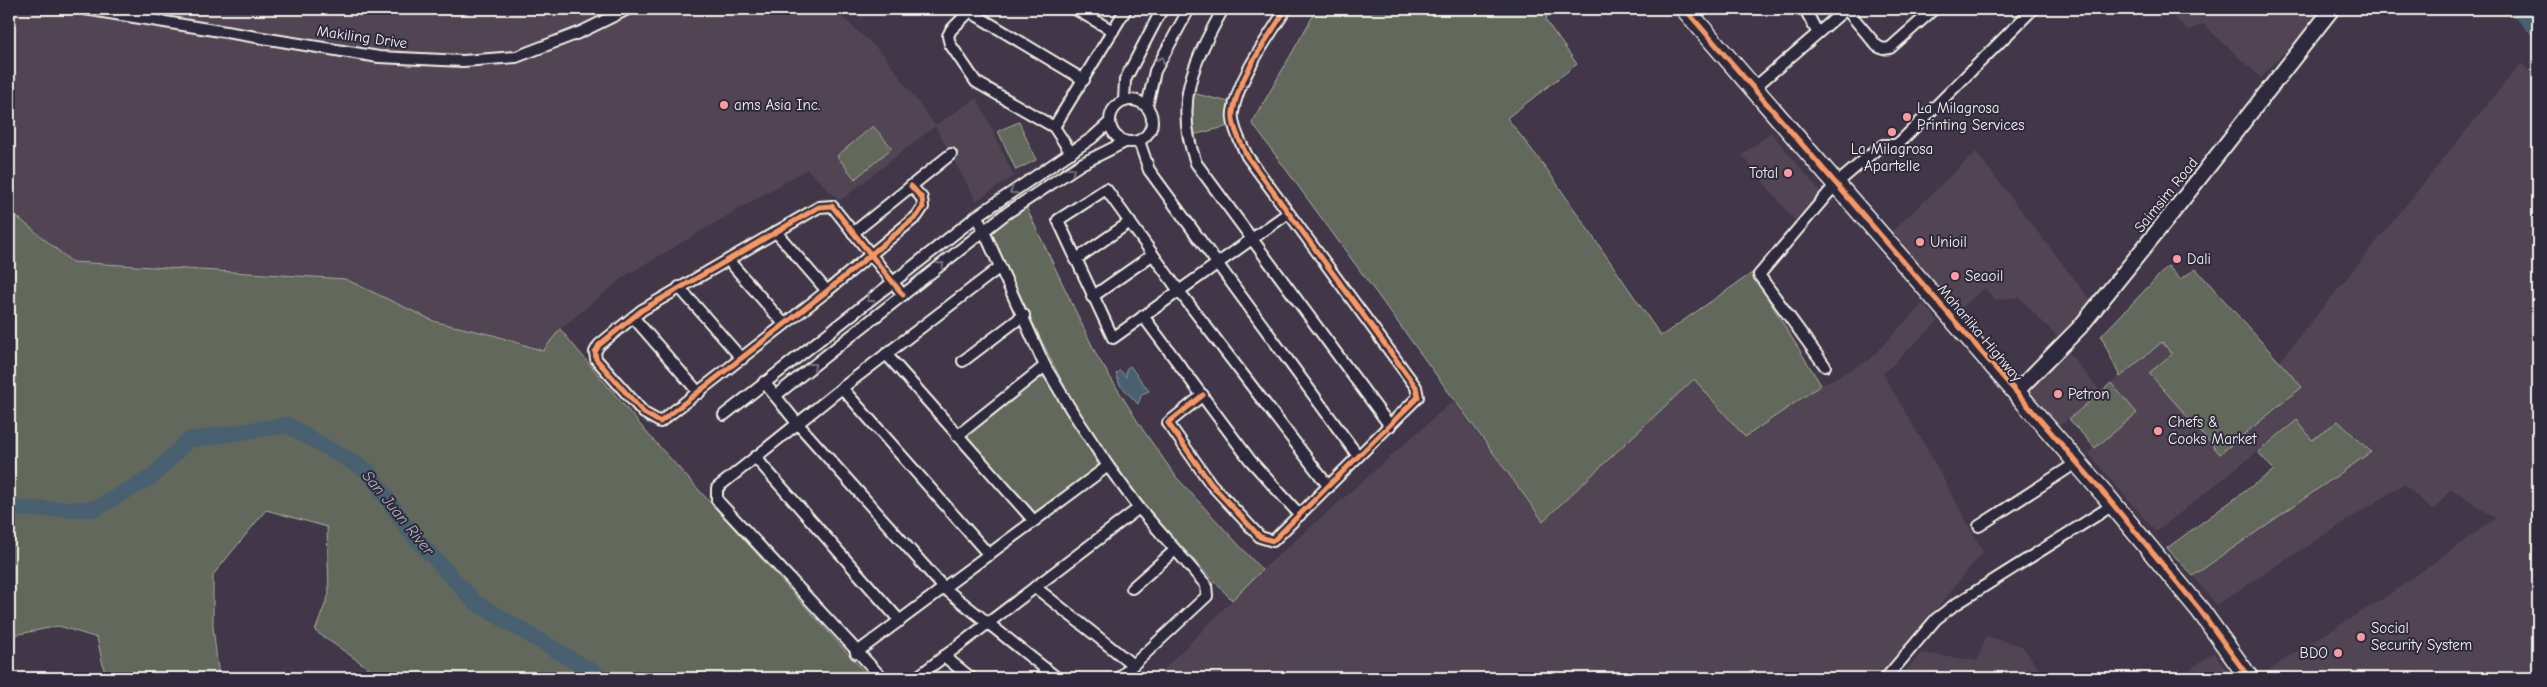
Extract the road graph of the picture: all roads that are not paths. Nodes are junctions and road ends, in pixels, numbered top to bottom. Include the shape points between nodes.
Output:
1 (85, 9) edge
2 (628, 9) edge
3 (1074, 9) edge
4 (1126, 9) edge
5 (1162, 9) edge
6 (1189, 9) edge
7 (1223, 9) edge
8 (1286, 9) edge
9 (1685, 9) edge
10 (1806, 9) edge
11 (1934, 9) edge
12 (2033, 9) edge
13 (2332, 9) edge
14 (970, 10) edge
15 (1113, 32) junction
16 (1817, 32) junction
17 (1084, 80) junction
18 (1754, 88) junction
19 (1124, 101) junction
20 (1147, 106) junction
21 (1110, 122) junction
22 (1054, 127) junction
23 (1139, 141) junction
24 (1125, 142) junction
25 (1071, 153) junction
26 (951, 154) dead end
27 (1836, 184) junction
28 (911, 186) junction
29 (1287, 214) junction
30 (977, 216) junction
31 (1130, 222) junction
32 (983, 231) junction
33 (776, 232) junction
34 (853, 233) junction
35 (1252, 239) junction
36 (1152, 254) junction
37 (870, 255) junction
38 (1075, 260) junction
39 (729, 261) junction
40 (1217, 264) junction
41 (1000, 267) junction
42 (892, 282) junction
43 (679, 287) junction
44 (827, 291) junction
45 (1179, 291) junction
46 (903, 295) junction
47 (1092, 297) junction
48 (1024, 315) junction
49 (1144, 316) junction
50 (633, 317) junction
51 (784, 324) junction
52 (886, 354) junction
53 (742, 359) junction
54 (963, 361) dead end
55 (1045, 366) junction
56 (1825, 366) dead end
57 (764, 382) junction
58 (842, 388) junction
59 (699, 392) junction
60 (2015, 393) junction
61 (1203, 395) junction
62 (775, 396) junction
63 (724, 415) dead end
64 (797, 423) junction
65 (1390, 426) junction
66 (958, 436) junction
67 (1358, 456) junction
68 (755, 457) junction
69 (2076, 463) junction
70 (1108, 466) junction
71 (1329, 487) junction
72 (2113, 505) junction
73 (1139, 508) junction
74 (1300, 515) junction
75 (1034, 521) junction
76 (1979, 526) dead end
77 (1174, 552) junction
78 (989, 554) junction
79 (1035, 587) junction
80 (944, 588) junction
81 (1132, 588) dead end
82 (900, 621) junction
83 (989, 622) junction
84 (856, 653) junction
85 (944, 656) junction
86 (1133, 665) junction
87 (882, 678) edge
88 (916, 678) edge
89 (971, 678) edge
90 (1057, 678) edge
91 (1119, 678) edge
92 (1886, 678) edge
93 (2250, 678) edge

1 - 2 street, Makiling Drive via 379,57 463,61 516,56 581,32
3 - 15 street
4 - 15 street
5 - 19 street via 1125,80
20 -> 6 street via 1156,71
7 - 35 street via 1198,54 1188,88 1185,111 1188,141 1196,163
8 - 29 street via 1242,84 1233,113 1247,156
9 - 18 highway, Maharlika Highway
10 - 16 street
11 - 16 street via 1890,48 1876,46 1846,9
12 - 27 street via 1896,146 1883,145
13 - 60 street, Saimsim Road via 2080,327
14 - 17 street
14 - 22 street via 948,36 976,82
15 - 17 street
16 - 18 street
17 - 22 street
18 - 27 highway, Maharlika Highway
19 - 20 street via 1136,100
19 - 21 street via 1113,109
20 - 23 street via 1153,119 1150,133
21 - 24 street via 1114,134
21 - 25 street
22 - 25 street
23 - 24 street
23 - 40 street via 1149,170
32 -> 24 street via 1081,164
25 -> 30 street
26 - 28 street
27 - 56 street via 1760,275
27 - 60 highway, Maharlika Highway
28 - 34 street
28 - 37 street via 922,198 923,207
29 - 35 street
29 - 65 street via 1416,386 1418,397
30 - 32 street
30 - 42 street
31 - 36 street
31 - 38 street
31 - 38 street via 1106,189 1058,220
32 - 41 street
46 -> 32 street
33 - 34 street via 819,207 832,206
33 - 39 street
33 - 44 street
34 - 37 street
35 - 40 street
35 - 65 street
36 - 45 street
36 - 47 street
37 - 42 street
37 - 44 street
38 - 47 street
39 - 43 street
39 - 51 street
40 - 45 street
40 - 67 street
41 - 48 street
41 - 52 street
42 - 46 street
42 -> 57 street
43 - 50 street
43 - 53 street
44 - 51 street
45 - 49 street
45 - 71 street
62 -> 46 street
47 - 49 street via 1113,338
48 - 54 street
48 - 55 street
49 - 61 street
50 - 59 street
50 - 59 street via 599,345 596,359 654,421 660,422
51 - 53 street
52 - 58 street
52 - 66 street
53 - 59 street
55 - 66 street
55 - 70 street
57 - 62 street
57 - 63 street
58 - 64 street
58 - 78 street
60 - 69 highway, Maharlika Highway
61 - 74 street via 1250,460
61 - 74 street via 1168,422 1211,484 1260,537 1273,541
62 - 64 street
64 - 68 street
64 - 80 street
65 - 67 street
66 - 75 street
67 - 71 street
68 - 82 street
68 - 84 street via 717,488 717,500
69 - 72 highway, Maharlika Highway
69 - 76 street
70 - 73 street
70 - 75 street
71 - 74 street
72 - 92 street via 1953,606 1936,619
72 - 93 highway, Maharlika Highway via 2200,610
73 - 77 street
73 - 79 street
75 - 78 street
77 - 81 street
77 - 86 street via 1206,585 1207,596
78 - 80 street
79 - 83 street
79 - 86 street
80 - 82 street
80 - 83 street
82 - 84 street
83 - 85 street
83 - 90 street
84 - 87 street
85 - 88 street
85 - 89 street
86 - 91 street

